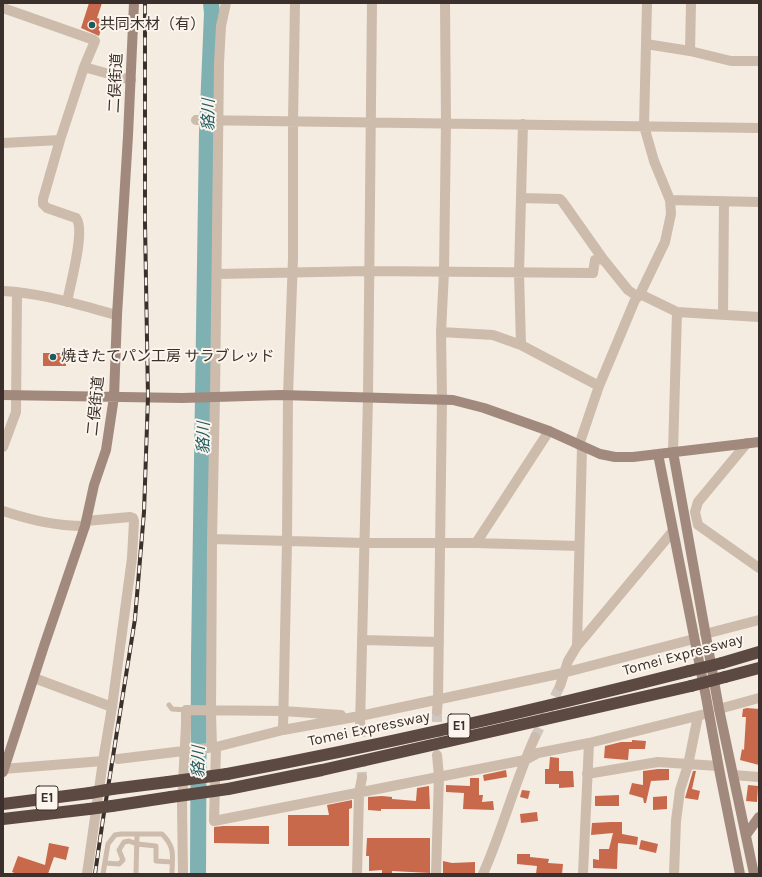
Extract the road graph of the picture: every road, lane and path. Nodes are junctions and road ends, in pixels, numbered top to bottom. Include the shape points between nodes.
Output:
1 (134, 3) edge
2 (226, 3) edge
3 (295, 3) edge
4 (372, 3) edge
5 (445, 3) edge
6 (647, 3) edge
7 (691, 3) edge
8 (3, 8) edge
9 (646, 44) junction
10 (690, 51) junction
11 (759, 61) edge
12 (84, 67) junction
13 (131, 80) junction
14 (196, 120) dead end
15 (218, 120) junction
16 (293, 121) junction
17 (371, 123) junction
18 (446, 123) junction
19 (523, 124) junction
20 (644, 126) junction
21 (759, 128) edge
22 (60, 140) junction
23 (3, 143) edge
24 (521, 198) junction
25 (670, 200) junction
26 (724, 202) junction
27 (759, 202) edge
28 (603, 259) junction
29 (369, 271) junction
30 (444, 272) junction
31 (519, 273) junction
32 (217, 274) junction
33 (292, 274) junction
34 (3, 292) edge
35 (17, 292) junction
36 (639, 295) junction
37 (67, 302) junction
38 (677, 312) junction
39 (117, 315) junction
40 (723, 315) junction
41 (759, 317) edge
42 (441, 332) junction
43 (521, 345) junction
44 (599, 386) junction
45 (3, 395) edge
46 (16, 395) junction
47 (288, 395) junction
48 (114, 397) junction
49 (214, 397) junction
50 (368, 397) junction
51 (442, 399) junction
52 (549, 431) junction
53 (759, 442) edge
54 (747, 443) junction
55 (581, 446) junction
56 (3, 447) edge
57 (673, 452) junction
58 (658, 454) junction
59 (3, 511) edge
60 (85, 524) junction
61 (673, 530) junction
62 (212, 539) junction
63 (287, 542) junction
64 (440, 542) junction
65 (365, 543) junction
66 (476, 543) junction
67 (579, 546) junction
68 (759, 568) edge
69 (759, 620) edge
70 (705, 634) junction
71 (694, 639) junction
72 (363, 640) junction
73 (439, 642) junction
74 (577, 646) junction
75 (759, 652) edge
76 (759, 668) edge
77 (563, 673) junction
78 (34, 678) junction
79 (560, 686) tunnel mouth
80 (759, 698) edge
81 (438, 699) junction
82 (169, 705) dead end
83 (112, 707) junction
84 (187, 710) junction
85 (211, 710) junction
86 (284, 711) junction
87 (437, 711) tunnel mouth
88 (714, 711) junction
89 (358, 716) junction
90 (698, 716) junction
91 (360, 727) tunnel mouth
92 (283, 730) junction
93 (535, 737) tunnel mouth
94 (589, 743) junction
95 (8, 744) edge
96 (213, 747) junction
97 (185, 751) junction
98 (437, 755) dead end
99 (118, 759) dead end
100 (525, 760) junction
101 (103, 761) junction
102 (688, 765) junction
103 (718, 766) junction
104 (3, 770) edge
105 (588, 774) junction
106 (733, 775) junction
107 (439, 776) junction
108 (759, 777) edge
109 (362, 778) tunnel mouth
110 (359, 792) junction
111 (53, 797) junction
112 (3, 798) edge
113 (3, 804) edge
114 (55, 813) junction
115 (759, 817) edge
116 (3, 819) edge
117 (3, 823) edge
118 (137, 834) junction
119 (746, 835) junction
120 (137, 844) junction
121 (172, 862) junction
122 (105, 863) junction
123 (87, 874) edge
124 (104, 874) edge
125 (136, 874) edge
126 (172, 874) edge
127 (183, 874) edge
128 (358, 874) edge
129 (436, 874) edge
130 (483, 874) edge
131 (583, 874) edge
132 (674, 874) edge
133 (740, 874) edge
134 (754, 874) edge

1 - 13 street, 二俣街道
2 - 15 street via 221,26
3 - 16 street
4 - 17 street
5 - 18 street
6 - 9 street
7 - 10 street
8 - 12 street via 94,40
9 - 10 street
9 - 20 street
10 - 11 street via 731,61
12 - 13 street
12 - 22 street
13 - 39 street, 二俣街道
14 - 15 street
15 - 16 street
15 - 32 street
16 - 17 street
16 - 33 street
17 - 18 street
17 - 29 street
18 - 19 street
18 - 30 street
19 - 20 street
19 - 24 street
20 - 21 street
20 - 25 street via 654,161
22 - 23 street
22 - 37 street via 43,204 47,208 76,218 80,224 79,247
24 - 28 street via 560,199
24 - 31 street
25 - 26 street
25 - 36 street via 671,214 665,242
26 - 27 street
26 - 40 street
28 - 31 street via 595,260 593,273
28 - 36 street via 628,290
29 - 30 street
29 - 33 street
29 - 50 street
30 - 31 street
30 - 42 street
31 - 43 street
32 - 33 street
32 - 49 street
33 - 47 street
34 - 35 street
35 - 37 street
35 - 46 street
36 - 38 street
36 - 44 street
37 - 39 street
38 - 40 street
38 - 57 street
39 - 48 street, 二俣街道
40 - 41 street
42 - 43 street via 493,335
42 - 51 street
43 - 44 street
44 - 55 street
45 - 46 street
46 - 48 street
46 - 56 street via 16,412
47 - 49 street
47 - 50 street
47 - 63 street
48 - 49 street
48 - 60 street, 二俣街道 via 106,450
49 - 62 street
50 - 51 street
50 - 65 street
51 - 52 street via 484,408
51 - 64 street
52 - 55 street
52 - 66 street
53 - 54 street
54 - 57 street
54 - 68 street via 698,502 696,512 698,524
55 - 58 street via 615,457
55 - 67 street
57 - 58 street
57 - 70 street
58 - 61 street
59 - 60 street via 45,523 65,526
60 - 78 street, 二俣街道
60 - 83 street via 130,517 134,521 132,558
61 - 71 street
61 - 74 street
62 - 63 street
62 - 85 street
63 - 65 street
63 - 86 street
64 - 65 street
64 - 66 street
64 - 73 street
65 - 72 street
66 - 67 street
67 - 74 street
69 - 70 street
70 - 88 street
71 - 77 street
71 - 88 street
72 - 73 street
72 - 89 street
73 - 81 street
74 - 77 street
75 - 111 highway, Tomei Expressway / E1, bridge via 573,701 322,756 227,774
76 - 114 highway, Tomei Expressway / E1, bridge via 329,769 228,789
77 - 79 street
77 - 81 street
78 - 83 street
78 - 95 street, 二俣街道
80 - 88 street
81 - 87 street
81 - 89 street
82 - 84 lane via 172,709
83 - 101 street
84 - 85 street
84 - 97 street
85 - 86 street
85 - 96 street
86 - 89 street
86 - 92 street
88 - 90 street
88 - 103 street
88 - 106 street
89 - 91 street
89 - 92 street
90 - 94 street
90 - 102 street
92 - 96 street
93 - 100 street
94 - 100 street via 538,753
94 - 105 street
95 - 104 street, 二俣街道
96 - 97 street
96 - 110 street via 214,821
97 - 99 street
97 - 127 street via 182,804
98 - 107 street
100 - 107 street
100 - 130 street
101 - 104 street
101 - 123 street
102 - 103 street
102 - 105 street via 658,762
102 - 132 street via 680,790 676,821
103 - 133 street
105 - 131 street
106 - 108 street
106 - 119 street
107 - 110 street
107 - 129 street
109 - 110 street
110 - 128 street
111 - 112 lane
111 - 113 highway, Tomei Expressway / E1
114 - 116 highway, Tomei Expressway / E1
114 - 117 lane
115 - 119 street
118 - 120 lane
118 - 121 lane via 162,834 172,848
118 - 122 lane via 115,835 108,844
119 - 134 street
120 - 121 lane via 156,846 156,861
120 - 122 lane via 124,842 120,850 124,860 119,864
120 - 125 lane
121 - 126 lane
122 - 124 lane

